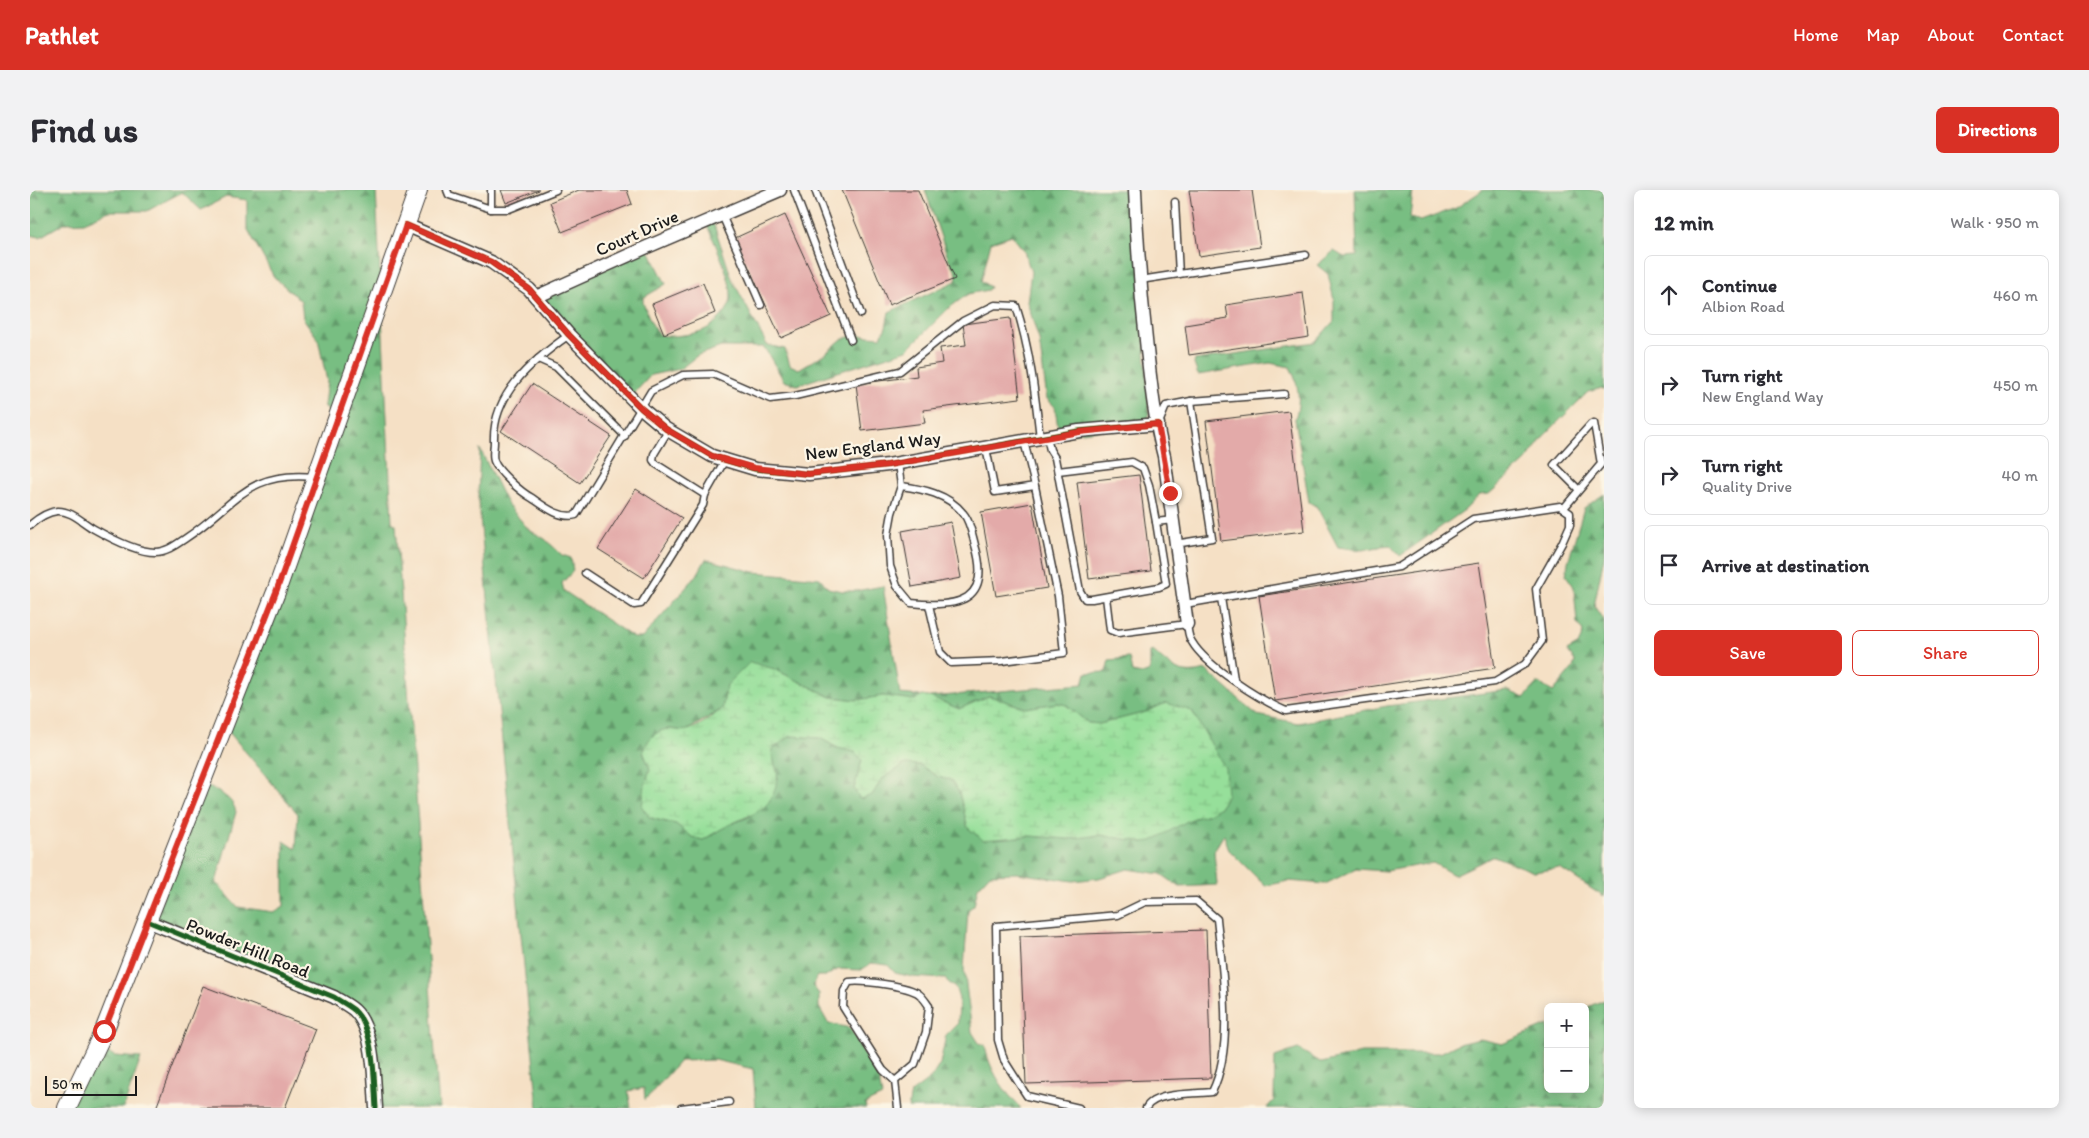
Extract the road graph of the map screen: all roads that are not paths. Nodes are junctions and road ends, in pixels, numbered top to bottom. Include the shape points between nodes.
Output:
1 (418, 190) edge
2 (447, 190) edge
3 (491, 190) edge
4 (556, 190) edge
5 (780, 190) edge
6 (794, 190) edge
7 (815, 190) edge
8 (1135, 190) edge
9 (1175, 202) dead end
10 (491, 209) junction
11 (722, 215) junction
12 (406, 225) junction
13 (1306, 255) dead end
14 (1178, 274) junction
15 (1140, 280) junction
16 (536, 297) junction
17 (761, 305) dead end
18 (861, 314) dead end
19 (569, 335) junction
20 (851, 340) dead end
21 (538, 359) junction
22 (1284, 394) dead end
23 (1192, 401) junction
24 (641, 408) junction
25 (1158, 424) junction
26 (668, 430) junction
27 (625, 436) junction
28 (1044, 438) junction
29 (1024, 441) junction
30 (986, 448) junction
31 (725, 460) junction
32 (898, 463) junction
33 (1058, 471) junction
34 (317, 477) junction
35 (901, 486) junction
36 (1035, 486) junction
37 (1579, 490) junction
38 (705, 495) junction
39 (1564, 508) junction
40 (1173, 520) junction
41 (1156, 522) junction
42 (30, 525) edge
43 (1176, 544) junction
44 (585, 573) dead end
45 (1106, 597) junction
46 (1221, 598) junction
47 (1184, 604) junction
48 (929, 605) junction
49 (1188, 624) junction
50 (1234, 680) junction
51 (147, 922) junction
52 (895, 1081) junction
53 (729, 1102) dead end
54 (66, 1108) edge
55 (376, 1108) edge
56 (681, 1108) edge
57 (898, 1108) edge
58 (1079, 1108) edge
59 (1146, 1108) edge

1 - 12 main road
2 - 10 lane via 449,195
3 - 10 lane
4 - 10 lane via 508,209
5 - 11 street, Court Drive
6 - 20 lane
7 - 18 lane
8 - 15 street
9 - 14 lane
11 - 16 street, Court Drive
11 - 17 lane
12 - 16 street, New England Way via 491,262
12 - 34 main road
13 - 14 lane
14 - 15 lane
15 - 25 street
16 - 19 street, New England Way
19 - 21 lane
19 - 24 street, New England Way
21 - 27 lane via 556,367
21 - 27 lane via 504,396 493,427 494,461 529,497 559,515 576,515
22 - 23 lane
23 - 25 lane via 1166,406
23 - 43 lane via 1212,538
24 - 26 street, New England Way
24 - 27 lane
24 - 28 lane via 651,391 683,375 713,374 770,399 900,371 963,321 995,305 1016,306 1026,337
25 - 28 street, New England Way
25 - 40 street
26 - 31 street, New England Way via 712,456
26 - 38 lane via 653,460
28 - 29 street, New England Way
28 - 33 lane
29 - 30 street, New England Way
29 - 36 lane
30 - 32 street, New England Way
30 - 36 lane via 995,492
31 - 32 street, New England Way via 754,468 808,474
31 - 38 lane
32 - 35 lane
33 - 41 lane via 1132,462 1143,468
33 - 45 lane via 1080,590 1084,599
34 - 42 lane via 280,476 260,482 243,491 172,548 155,552 117,541 71,514 58,511
34 - 51 main road via 276,592
35 - 48 lane via 888,535 890,566 897,586 912,603
35 - 48 lane via 936,494 963,513 978,554 980,577 977,589 961,601
36 - 48 lane via 1058,596 1064,653 951,664 940,652
37 - 37 lane via 1601,464 1594,423 1554,465
37 - 39 lane
38 - 44 lane via 704,505 641,604 634,605
39 - 46 lane via 1473,519 1399,567
39 - 50 lane via 1570,513 1570,526 1536,589 1542,641 1525,664 1496,682 1286,711
40 - 41 lane
40 - 43 street
41 - 45 lane via 1166,584
43 - 47 street
45 - 49 lane via 1110,630 1118,632
46 - 47 lane
46 - 50 lane
47 - 49 street
49 - 50 lane via 1190,641
51 - 54 main road via 104,1031
51 - 55 street, Powder Hill Road via 334,997 354,1010 365,1025
52 - 52 lane via 884,1070 843,1007 844,991 849,982 910,990 918,993 929,1006 926,1032 915,1064
52 - 57 lane
53 - 56 lane
58 - 59 lane via 1027,1096 1004,1060 998,1040 996,926 1118,915 1145,902 1196,901 1217,919 1225,1037 1220,1078 1212,1092 1158,1098 1149,1102

